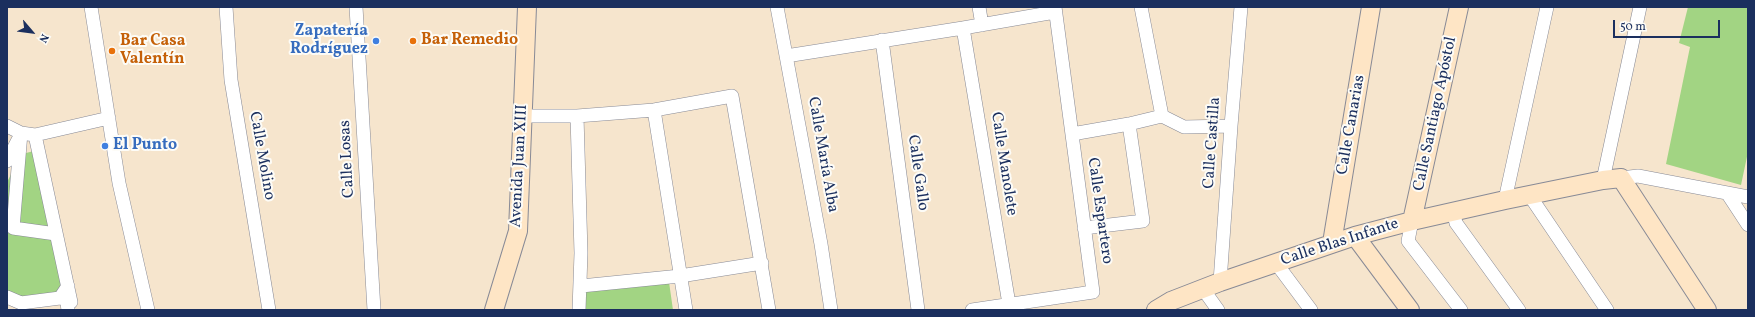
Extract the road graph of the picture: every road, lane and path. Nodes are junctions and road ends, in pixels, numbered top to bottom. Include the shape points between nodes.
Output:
1 (226, 7) edge
2 (356, 7) edge
3 (776, 7) edge
4 (979, 7) edge
5 (1141, 7) edge
6 (1241, 7) edge
7 (1371, 7) edge
8 (1459, 7) edge
9 (1547, 7) edge
10 (1640, 7) edge
11 (527, 10) edge
12 (1055, 10) edge
13 (94, 11) edge
14 (982, 25) junction
15 (963, 28) junction
16 (882, 40) junction
17 (786, 56) junction
18 (654, 110) junction
19 (524, 116) junction
20 (578, 116) junction
21 (1162, 116) junction
22 (109, 118) junction
23 (1129, 124) junction
24 (7, 126) edge
25 (1230, 126) junction
26 (21, 133) junction
27 (1072, 134) junction
28 (35, 135) junction
29 (7, 161) edge
30 (1621, 178) junction
31 (1603, 180) junction
32 (1727, 193) junction
33 (1530, 196) junction
34 (1748, 197) edge
35 (1505, 200) junction
36 (1453, 211) junction
37 (1412, 221) junction
38 (1748, 225) edge
39 (1084, 228) junction
40 (10, 229) edge
41 (56, 234) junction
42 (1355, 236) junction
43 (1332, 243) junction
44 (762, 263) junction
45 (1276, 263) junction
46 (680, 276) junction
47 (1220, 282) junction
48 (68, 286) junction
49 (581, 286) junction
50 (1203, 289) junction
51 (7, 297) edge
52 (1009, 304) junction
53 (19, 307) edge
54 (68, 310) edge
55 (148, 310) edge
56 (269, 310) edge
57 (374, 310) edge
58 (494, 310) edge
59 (579, 310) edge
60 (686, 310) edge
61 (769, 310) edge
62 (831, 310) edge
63 (918, 310) edge
64 (972, 310) edge
65 (1156, 310) edge
66 (1218, 310) edge
67 (1310, 310) edge
68 (1410, 310) edge
69 (1461, 310) edge
70 (1519, 310) edge
71 (1607, 310) edge
72 (1707, 310) edge

1 - 56 street, Calle Molino via 231,80
2 - 57 street, Calle Losas
3 - 17 street, Calle María Alba
4 - 14 street
5 - 21 street
6 - 25 street, Calle Castilla
7 - 43 street, Calle Canarias
8 - 37 street, Calle Santiago Apóstol
9 - 35 street
10 - 31 street
11 - 19 street, Avenida Juan XIII
12 - 14 street
12 - 27 street, Calle Espartero
13 - 22 street
14 - 15 street
15 - 16 street
15 - 52 street, Calle Manolete
16 - 17 street
16 - 63 street, Calle Gallo
17 - 62 street, Calle María Alba
18 - 20 street
18 - 44 street via 732,96
18 - 46 street
19 - 20 street
19 - 58 street, Avenida Juan XIII via 518,231
20 - 49 street
21 - 23 street
21 - 25 street via 1184,126
22 - 28 street
22 - 55 street via 119,183
23 - 27 street
23 - 39 street via 1143,221
24 - 26 street
25 - 47 street, Calle Castilla
26 - 28 street
26 - 29 street
26 - 40 street
27 - 39 street, Calle Espartero
28 - 41 street
30 - 31 street, Calle Blas Infante
30 - 32 street via 1638,176
30 - 72 street
31 - 33 street, Calle Blas Infante
32 - 34 street
32 - 38 street
33 - 35 street, Calle Blas Infante
33 - 71 street
35 - 36 street, Calle Blas Infante
36 - 37 street, Calle Blas Infante
36 - 70 street via 1456,223
37 - 42 street, Calle Blas Infante
37 - 69 street via 1408,241
39 - 52 street, Calle Espartero via 1093,292
40 - 41 street
41 - 48 street
42 - 43 street, Calle Blas Infante
42 - 68 street
43 - 45 street, Calle Blas Infante
44 - 46 street
44 - 61 street
45 - 47 street, Calle Blas Infante
45 - 67 street
46 - 49 street
46 - 60 street
47 - 50 street, Calle Blas Infante
48 - 53 street via 60,298
48 - 54 street via 71,302 67,303
49 - 59 street
50 - 65 street, Calle Blas Infante
50 - 66 street
51 - 53 street
52 - 64 street, Calle Espartero

